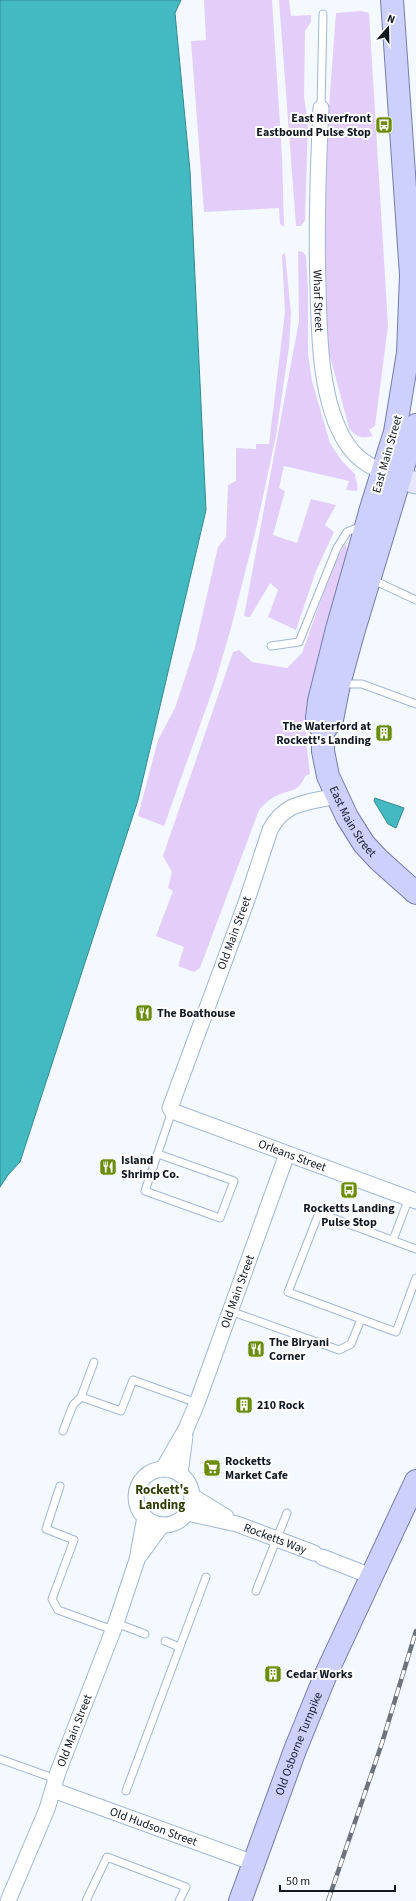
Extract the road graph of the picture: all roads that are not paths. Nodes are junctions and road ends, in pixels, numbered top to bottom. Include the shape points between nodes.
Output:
1 (392, 0) edge
2 (404, 0) edge
3 (323, 14) dead end
4 (321, 108) joint
5 (416, 156) edge
6 (416, 425) edge
7 (399, 477) edge
8 (366, 525) junction
9 (369, 578) junction
10 (416, 600) edge
11 (271, 646) dead end
12 (339, 684) junction
13 (416, 704) edge
14 (323, 732) junction
15 (336, 796) junction
16 (416, 893) edge
17 (171, 1110) junction
18 (158, 1154) junction
19 (287, 1154) junction
20 (412, 1199) edge
21 (393, 1240) junction
22 (416, 1249) edge
23 (416, 1278) edge
24 (230, 1311) junction
25 (361, 1319) junction
26 (94, 1362) dead end
27 (81, 1397) junction
28 (197, 1404) junction
29 (186, 1429) junction
30 (63, 1431) dead end
31 (163, 1469) junction
32 (180, 1474) junction
33 (416, 1481) edge
34 (60, 1486) dead end
35 (192, 1496) junction
36 (187, 1513) junction
37 (287, 1513) dead end
38 (145, 1517) junction
39 (162, 1524) junction
40 (237, 1524) junction
41 (276, 1538) junction
42 (137, 1560) junction
43 (371, 1576) junction
44 (206, 1577) dead end
45 (256, 1591) dead end
46 (114, 1627) junction
47 (145, 1634) dead end
48 (165, 1641) dead end
49 (179, 1647) junction
50 (0, 1759) edge
51 (55, 1785) junction
52 (126, 1791) dead end
53 (254, 1863) junction
54 (8, 1901) edge
55 (86, 1901) edge
56 (179, 1901) edge
57 (240, 1901) edge

1 - 7 main road, East Main Street via 409,221 411,291 408,353 397,425
2 - 5 main road
3 - 4 lane
4 - 7 street, Wharf Street via 317,265 322,366 329,399 342,436 353,453 362,461
6 - 7 main road, East Main Street
7 - 8 main road, East Main Street
7 - 9 main road, East Main Street
8 - 11 lane via 347,532 337,548 298,642
8 - 14 main road, East Main Street via 319,701 317,718
9 - 10 lane
9 - 12 main road, East Main Street
12 - 13 lane via 362,684
12 - 14 main road, East Main Street via 332,720
14 - 15 main road, East Main Street via 323,751 328,776
15 - 16 main road, East Main Street via 364,844
15 - 17 street, Old Main Street via 289,808 275,820
17 - 18 lane
17 - 19 street, Orleans Street
18 - 18 lane via 145,1191 220,1218 234,1181
19 - 20 street, Orleans Street
19 - 24 street, Old Main Street
20 - 21 lane
21 - 22 lane
21 - 25 lane via 318,1212 288,1292
23 - 25 lane via 396,1332
24 - 25 lane via 339,1350 351,1344
24 - 28 street, Old Main Street
26 - 27 lane
27 - 28 lane via 121,1411 133,1380
27 - 30 lane via 73,1406
28 - 29 street, Old Main Street
29 - 31 street, Old Main Street
29 - 32 street, Old Main Street
31 - 32 street
31 - 38 street via 148,1474 138,1487 137,1503
32 - 35 street via 190,1488
33 - 43 main road, Old Osborne Turnpike
34 - 46 lane via 46,1529 74,1540 52,1600 58,1610
35 - 36 street
35 - 40 street, Rocketts Way
36 - 39 street via 172,1524
36 - 40 street, Rocketts Way
37 - 41 lane
38 - 39 street
38 - 42 street, Old Main Street
39 - 42 street, Old Main Street
40 - 41 street, Rocketts Way
41 - 43 street, Rocketts Way
41 - 45 lane
42 - 46 street, Old Main Street
43 - 53 main road, Old Osborne Turnpike via 309,1715
44 - 49 lane
46 - 47 lane
46 - 51 street, Old Main Street
48 - 49 lane
49 - 52 lane
50 - 51 lane
51 - 53 street, Old Hudson Street
51 - 54 street, Old Main Street
53 - 57 main road, Old Osborne Turnpike
55 - 56 lane via 107,1857 186,1887

